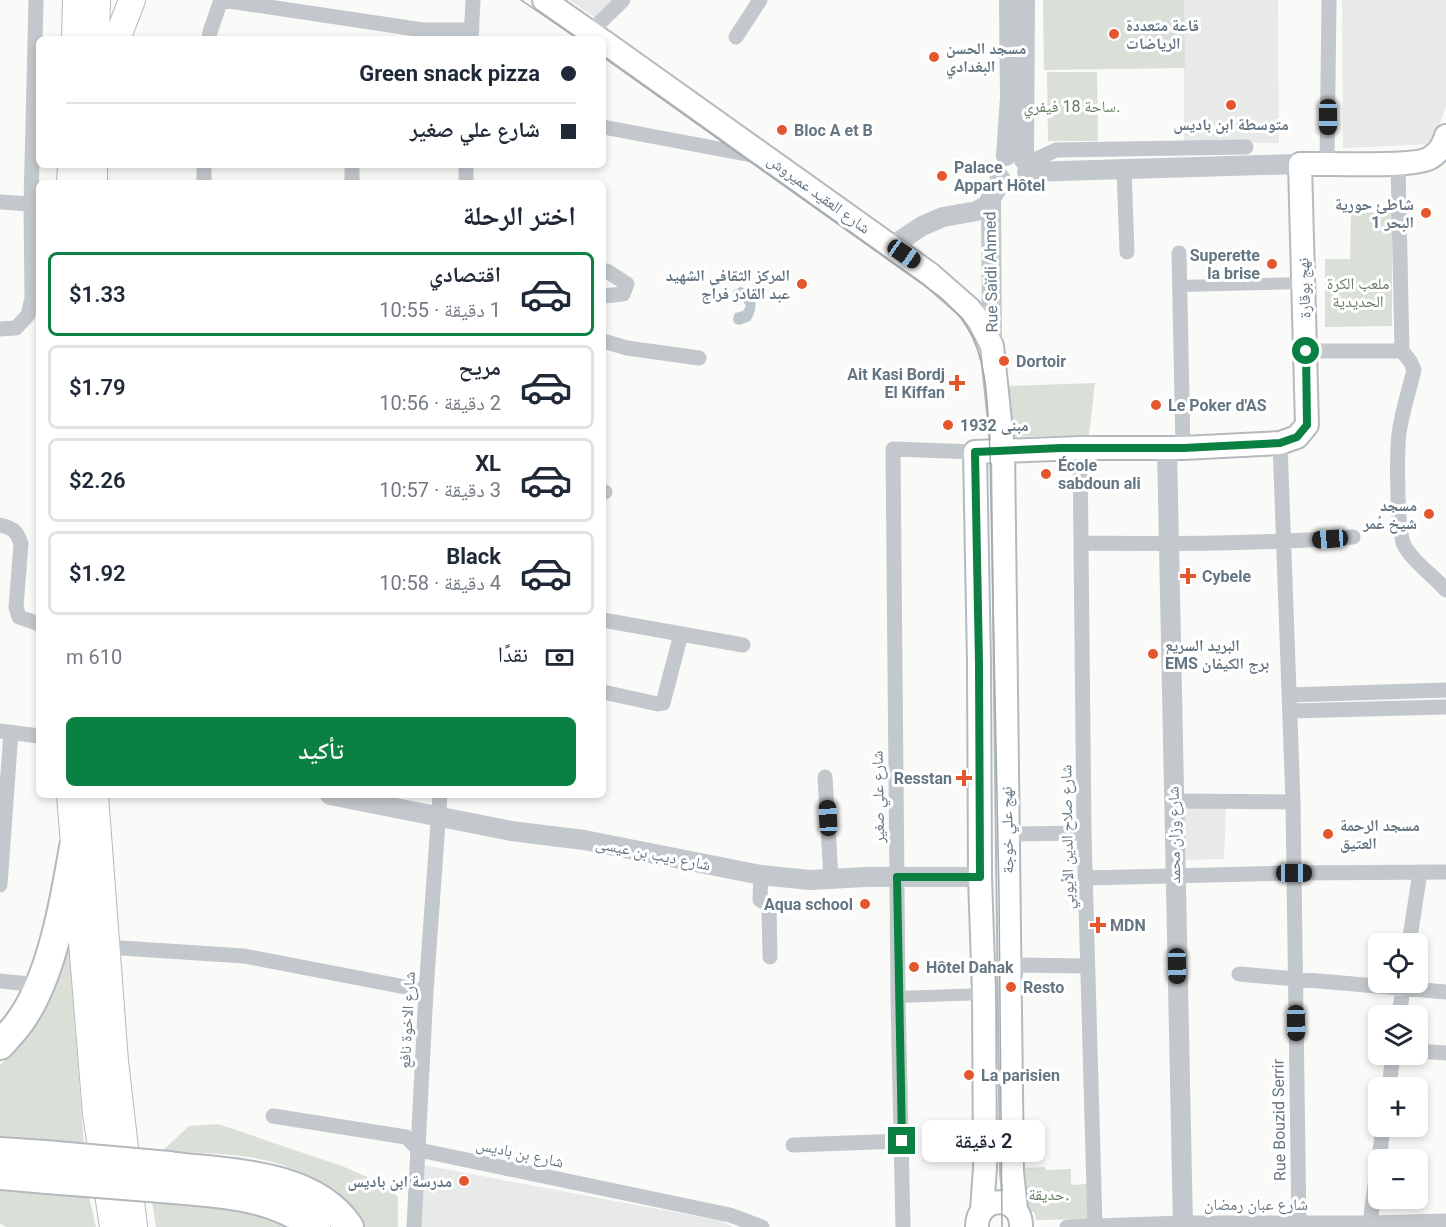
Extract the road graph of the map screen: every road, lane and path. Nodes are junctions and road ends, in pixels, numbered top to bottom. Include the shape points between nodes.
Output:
1 (36, 0) edge
2 (97, 0) edge
3 (132, 0) edge
4 (221, 0) edge
5 (473, 0) edge
6 (544, 0) edge
7 (623, 0) edge
8 (760, 0) edge
9 (1009, 0) edge
10 (1025, 0) edge
11 (1329, 0) edge
12 (419, 34) edge
13 (471, 35) edge
14 (96, 36) edge
15 (118, 36) edge
16 (209, 36) edge
17 (597, 36) edge
18 (599, 36) edge
19 (736, 37) dead end
20 (606, 43) edge
21 (606, 128) edge
22 (1446, 136) edge
23 (1246, 147) dead end
24 (769, 158) junction
25 (1021, 163) junction
26 (1328, 163) junction
27 (1398, 163) junction
28 (1300, 164) junction
29 (1124, 169) junction
30 (999, 187) junction
31 (0, 202) edge
32 (31, 204) junction
33 (892, 246) junction
34 (1127, 252) dead end
35 (1179, 254) dead end
36 (606, 271) edge
37 (1304, 284) junction
38 (1180, 286) junction
39 (606, 296) edge
40 (0, 329) edge
41 (606, 342) edge
42 (992, 346) junction
43 (1306, 351) junction
44 (1402, 351) junction
45 (699, 358) dead end
46 (1280, 443) junction
47 (1080, 448) junction
48 (1175, 448) junction
49 (1002, 449) junction
50 (975, 452) junction
51 (0, 525) edge
52 (1353, 537) dead end
53 (1284, 542) junction
54 (1083, 543) junction
55 (1169, 544) junction
56 (1446, 590) edge
57 (606, 621) edge
58 (36, 623) edge
59 (681, 634) junction
60 (743, 645) dead end
61 (1446, 690) edge
62 (606, 693) edge
63 (1289, 695) junction
64 (1446, 707) edge
65 (1290, 711) junction
66 (36, 730) edge
67 (10, 732) edge
68 (36, 736) edge
69 (825, 777) dead end
70 (70, 798) edge
71 (95, 798) edge
72 (100, 798) edge
73 (345, 798) edge
74 (440, 798) edge
75 (1174, 801) junction
76 (1293, 802) junction
77 (438, 816) junction
78 (97, 829) junction
79 (1084, 833) junction
80 (1007, 834) junction
81 (74, 847) junction
82 (1420, 872) junction
83 (1446, 872) edge
84 (1294, 873) junction
85 (761, 875) junction
86 (1175, 876) junction
87 (897, 877) junction
88 (980, 877) junction
89 (831, 878) junction
90 (1086, 878) junction
91 (0, 885) edge
92 (1411, 933) edge
93 (106, 947) junction
94 (770, 957) dead end
95 (1009, 965) junction
96 (1087, 966) junction
97 (1239, 974) dead end
98 (1295, 978) junction
99 (0, 981) edge
100 (1368, 983) edge
101 (39, 985) junction
102 (1428, 989) edge
103 (426, 991) junction
104 (1446, 992) edge
105 (984, 994) junction
106 (898, 997) junction
107 (0, 1045) edge
108 (1428, 1052) edge
109 (1446, 1053) edge
110 (273, 1116) dead end
111 (902, 1141) junction
112 (793, 1145) dead end
113 (419, 1150) junction
114 (0, 1152) edge
115 (46, 1167) junction
116 (0, 1175) edge
117 (171, 1178) junction
118 (1372, 1209) edge
119 (976, 1222) edge
120 (1023, 1222) edge
121 (1370, 1223) junction
122 (1436, 1223) edge
123 (1183, 1225) edge
124 (1299, 1225) edge
125 (1094, 1226) edge
126 (113, 1227) edge
127 (134, 1227) edge
128 (316, 1227) edge
129 (349, 1227) edge
130 (414, 1227) edge
131 (762, 1227) edge
132 (903, 1227) edge
133 (1067, 1227) edge

1 - 32 street
2 - 14 highway
3 - 15 highway
4 - 12 street
4 - 16 street
5 - 13 street
6 - 17 main road, شارع العقيد عميروش
7 - 18 street
8 - 19 street
9 - 25 street via 1010,97
10 - 25 street
11 - 26 street
12 - 13 street
20 - 24 main road, شارع العقيد عميروش
21 - 24 street
22 - 27 main road via 1442,148 1429,159
23 - 25 street via 1056,150
24 - 33 main road, شارع العقيد عميروش
25 - 29 street
25 - 30 street, Rue Saïdi Ahmed via 1002,159 998,168
26 - 27 main road
26 - 28 main road
27 - 44 street
28 - 29 street
28 - 37 main road, نهج بوقارة
29 - 34 street
30 - 33 street via 987,205 977,211 943,217
30 - 42 street, Rue Saïdi Ahmed
31 - 32 street
32 - 40 street via 33,298 28,315 16,328
33 - 42 main road, شارع العقيد عميروش via 970,309
35 - 38 street
36 - 39 street via 627,284 623,294
37 - 38 street
37 - 43 main road, نهج بوقارة
38 - 48 street
41 - 45 street
42 - 49 main road, شارع العقيد عميروش
43 - 44 street
43 - 46 main road, نهج بوقارة via 1307,425 1297,437
44 - 56 street via 1414,370 1399,434 1398,526 1404,546
46 - 48 main road, نهج بوقارة
46 - 53 street, Rue Bouzid Serrir
47 - 48 main road, نهج بوقارة
47 - 49 main road, نهج بوقارة
47 - 54 street, شارع صلاح الدين الأيوبي
48 - 55 street, شارع وزان محمد
49 - 50 main road, نهج بوقارة
49 - 80 main road, نهج علي خوجة
50 - 87 street, شارع علي صغير via 893,449
50 - 88 main road, نهج علي خوجة
51 - 58 street via 18,534 21,544 16,608 19,616
52 - 53 street
53 - 55 street
53 - 63 street, Rue Bouzid Serrir
54 - 55 street
54 - 79 street, شارع صلاح الدين الأيوبي
55 - 75 street, شارع وزان محمد
57 - 59 street
59 - 60 street
59 - 62 street via 663,704
61 - 63 street
63 - 65 street, Rue Bouzid Serrir
64 - 65 street
65 - 76 street, Rue Bouzid Serrir
66 - 67 street
67 - 68 street
67 - 91 street
69 - 89 street
70 - 81 highway
71 - 78 highway
72 - 78 street
73 - 77 street, شارع ديب بن عيسى
74 - 77 street, شارع الاخوة نافع
75 - 76 street
75 - 86 street, شارع وزان محمد
76 - 84 street, Rue Bouzid Serrir
77 - 85 street, شارع ديب بن عيسى
77 - 103 street, شارع الاخوة نافع
78 - 93 highway
79 - 80 street
79 - 90 street, شارع صلاح الدين الأيوبي
80 - 95 main road, نهج علي خوجة
81 - 101 highway via 65,903
81 - 126 highway via 96,1114
82 - 83 street
82 - 84 street
82 - 92 street
84 - 86 street
84 - 98 street, Rue Bouzid Serrir
85 - 89 street, شارع ديب بن عيسى
85 - 94 street via 760,900 768,904 770,914
86 - 90 street
86 - 123 street, شارع وزان محمد
87 - 88 street, شارع ديب بن عيسى
87 - 89 street, شارع ديب بن عيسى
87 - 106 street, شارع علي صغير
88 - 105 main road, نهج علي خوجة
90 - 96 street, شارع صلاح الدين الأيوبي
93 - 103 street via 244,956
93 - 127 highway
95 - 96 street
95 - 120 main road, نهج علي خوجة via 1012,1172
96 - 125 street, شارع صلاح الدين الأيوبي
97 - 98 street
98 - 100 street
98 - 124 street, Rue Bouzid Serrir
99 - 101 street
101 - 107 highway via 22,1019
102 - 104 street
103 - 113 street, شارع الاخوة نافع
105 - 106 street
105 - 119 main road, نهج علي خوجة via 985,1168
106 - 111 street, شارع علي صغير
108 - 109 street
110 - 113 street, شارع بن باديس via 406,1137
111 - 112 street
111 - 132 street, شارع علي صغير
113 - 130 street, شارع الاخوة نافع
113 - 131 street, شارع بن باديس via 730,1215
114 - 115 highway
115 - 116 highway
115 - 117 highway, bridge
117 - 128 highway via 255,1199 297,1214
117 - 129 highway via 277,1181 304,1191 339,1213
118 - 121 street
119 - 120 main road via 992,1203 1003,1202
121 - 122 street, شارع عبان رمضان
121 - 124 street, شارع عبان رمضان
123 - 124 street, شارع عبان رمضان
123 - 125 street, شارع عبان رمضان
125 - 133 street, شارع عبان رمضان

